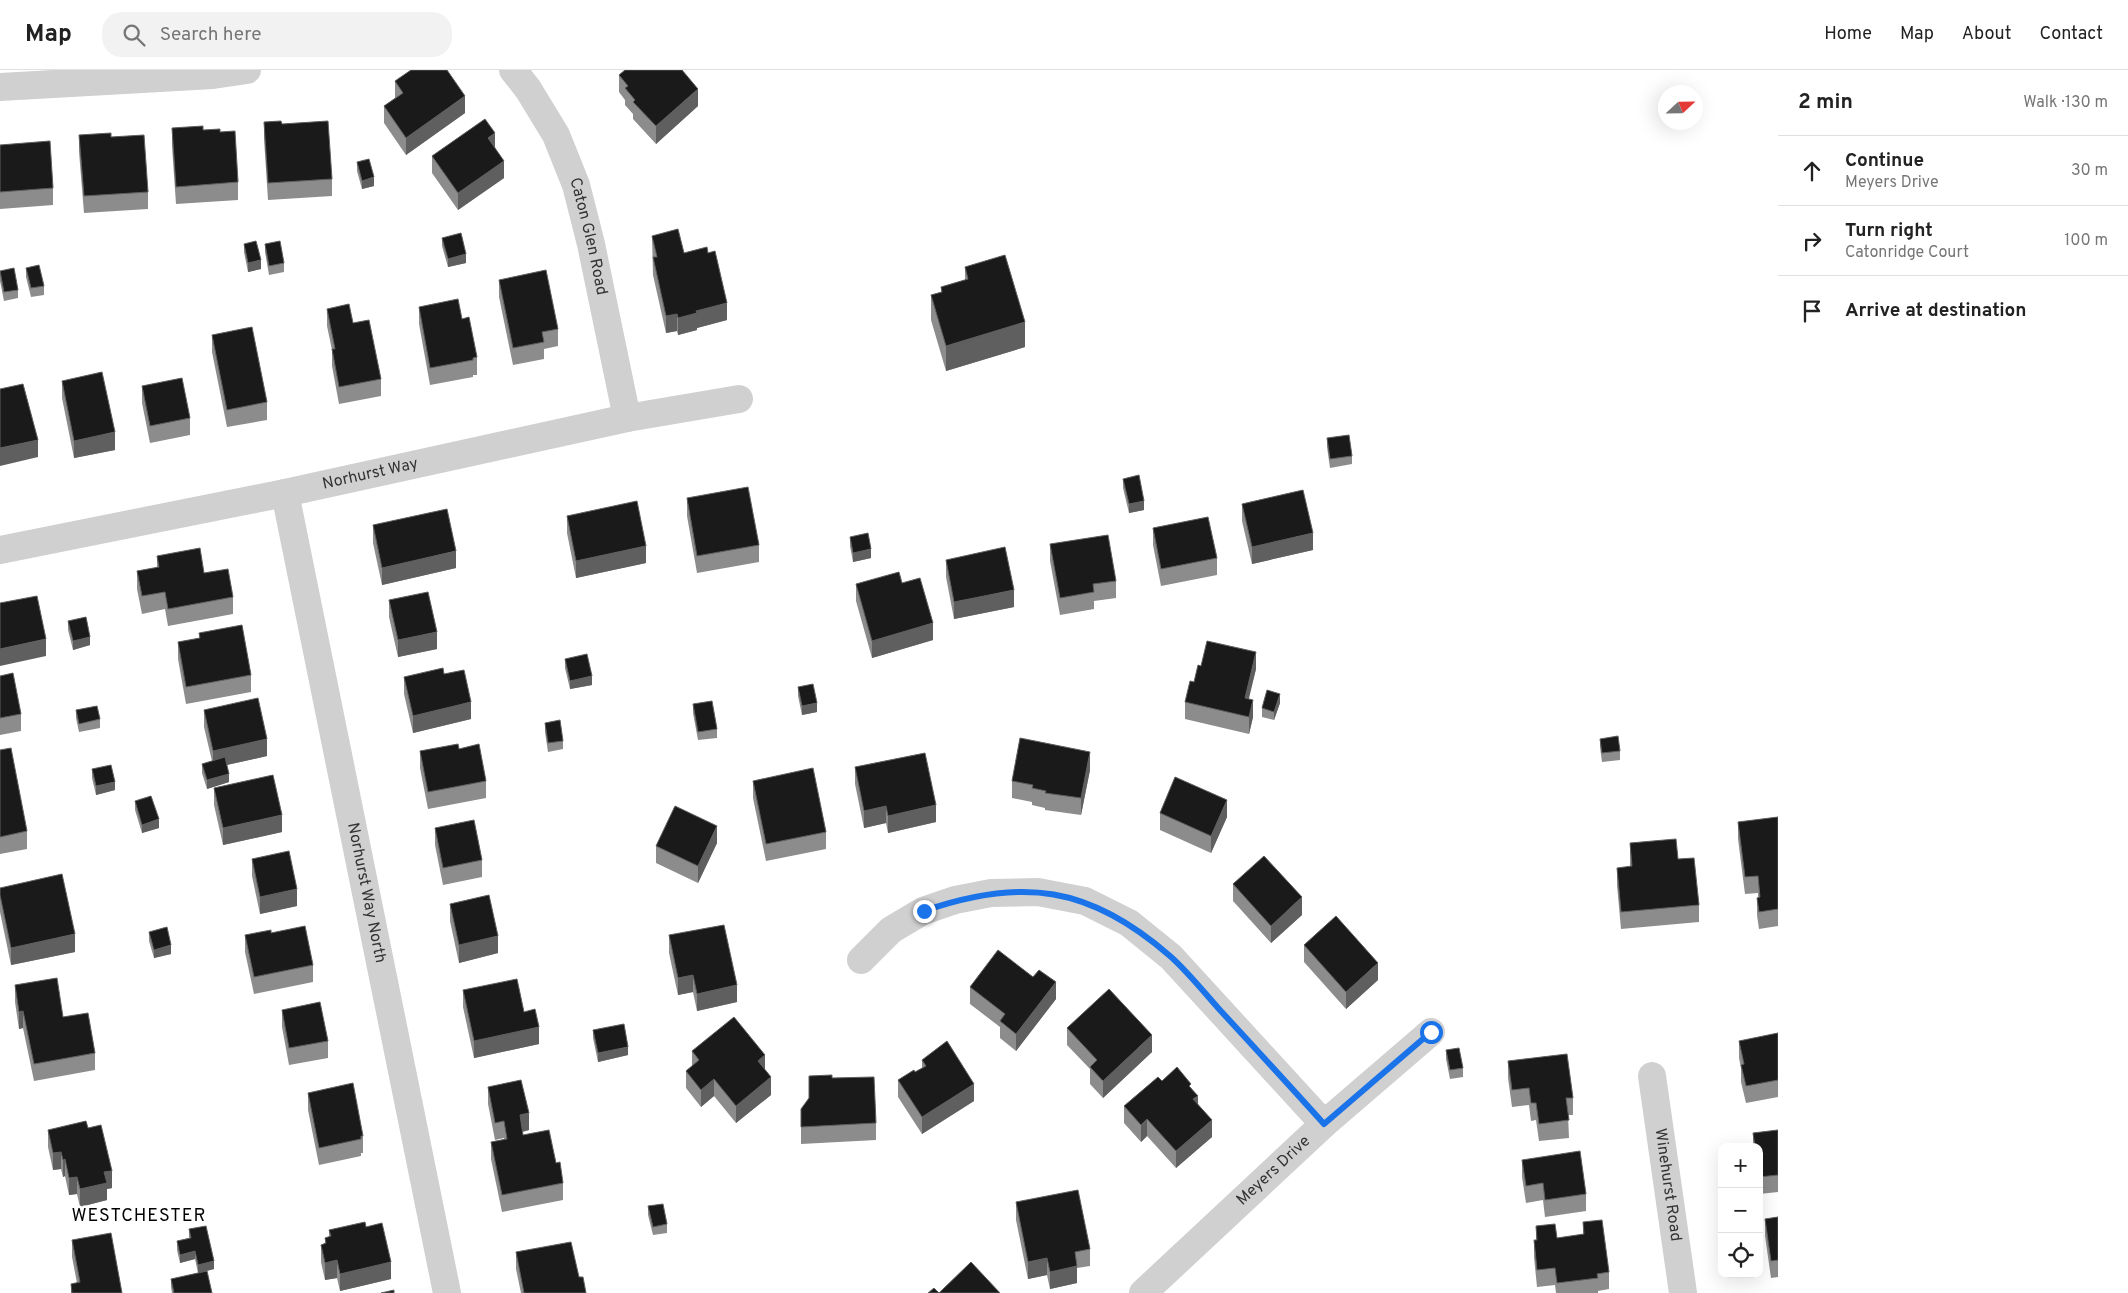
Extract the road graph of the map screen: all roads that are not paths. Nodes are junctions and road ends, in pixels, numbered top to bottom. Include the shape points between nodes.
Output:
1 (247, 70) edge
2 (513, 70) edge
3 (0, 87) edge
4 (740, 399) dead end
5 (627, 418) junction
6 (285, 493) junction
7 (0, 550) edge
8 (861, 960) dead end
9 (1431, 1032) dead end
10 (1652, 1076) dead end
11 (1324, 1124) junction
12 (447, 1293) edge
13 (1142, 1293) edge
14 (1683, 1293) edge

1 - 3 street via 213,75
2 - 5 street, Caton Glen Road via 556,135 576,185
4 - 5 street, Norhurst Way
5 - 6 street, Norhurst Way
6 - 7 street, Norhurst Way
6 - 12 street, Norhurst Way North
8 - 11 street via 891,930 924,911 956,900 991,893 1038,892 1085,901 1128,923 1171,957
9 - 11 street, Meyers Drive
10 - 14 street, Winehurst Road
11 - 13 street, Meyers Drive

